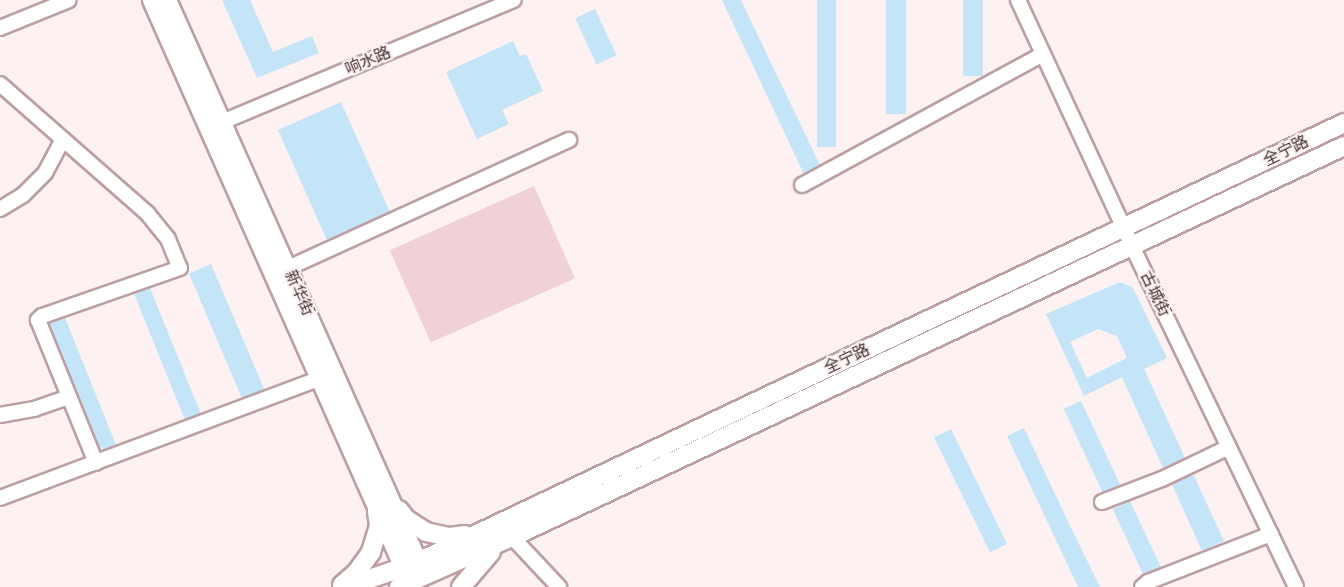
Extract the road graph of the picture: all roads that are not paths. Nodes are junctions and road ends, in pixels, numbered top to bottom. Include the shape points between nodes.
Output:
1 (69, 0) edge
2 (152, 0) edge
3 (167, 0) edge
4 (514, 0) edge
5 (1018, 0) edge
6 (0, 28) edge
7 (1043, 54) junction
8 (0, 84) edge
9 (222, 122) junction
10 (1344, 123) edge
11 (63, 139) junction
12 (569, 141) dead end
13 (1344, 146) edge
14 (802, 185) dead end
15 (0, 209) edge
16 (1124, 228) junction
17 (1132, 246) junction
18 (288, 268) junction
19 (321, 378) junction
20 (69, 397) junction
21 (0, 415) edge
22 (1229, 447) junction
23 (96, 463) junction
24 (374, 479) junction
25 (0, 498) edge
26 (1102, 502) dead end
27 (1271, 534) junction
28 (503, 535) junction
29 (414, 579) edge
30 (338, 587) edge
31 (346, 587) edge
32 (461, 587) edge
33 (559, 587) edge
34 (1142, 587) edge
35 (1296, 587) edge

1 - 6 street
2 - 19 main road, 新华街
3 - 9 main road, 新华街
4 - 9 street, 响水路
5 - 7 street, 古城街
7 - 14 street
7 - 16 street, 古城街
8 - 11 street
9 - 18 main road, 新华街
10 - 16 main road, 全宁路
11 - 15 street via 40,179
11 - 20 street via 147,213 168,239 180,268 38,320
12 - 18 street
13 - 17 main road, 全宁路
16 - 17 street, 古城街
16 - 28 main road, 全宁路
17 - 22 street, 古城街
17 - 28 main road, 全宁路
18 - 24 main road, 新华街
19 - 23 street
19 - 24 main road, 新华街
20 - 21 street
20 - 23 street
22 - 26 street
22 - 27 street, 古城街
23 - 25 street
24 - 28 main road via 406,519 426,531 450,537
24 - 29 main road, 新华街
24 - 30 main road via 377,538 363,564 348,582
27 - 34 street
27 - 35 street, 古城街
28 - 29 main road, 全宁路
28 - 32 main road
28 - 33 street
29 - 31 main road, 全宁路

